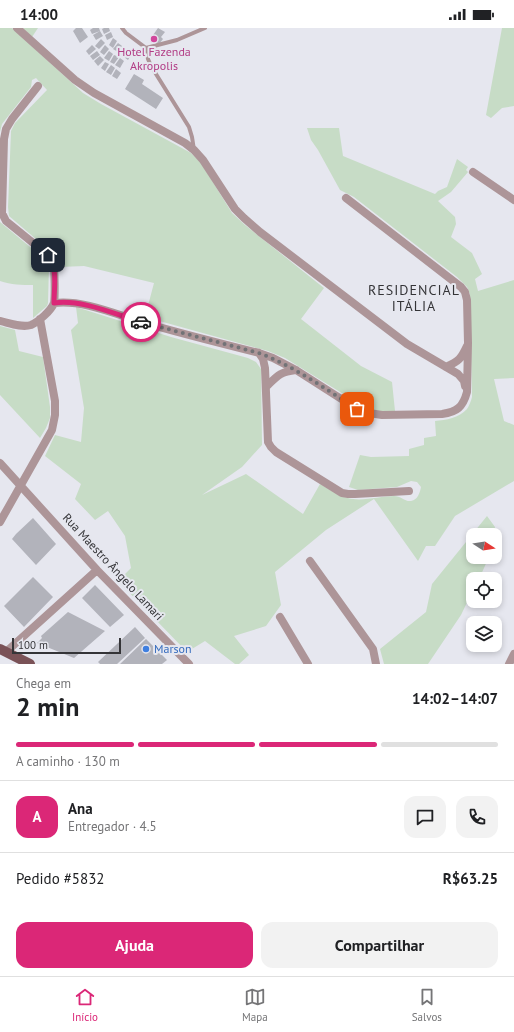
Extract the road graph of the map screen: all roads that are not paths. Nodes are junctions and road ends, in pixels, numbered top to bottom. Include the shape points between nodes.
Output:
1 (17, 28) edge
2 (122, 28) edge
3 (205, 28) edge
4 (146, 48) junction
5 (38, 86) dead end
6 (194, 150) junction
7 (474, 172) dead end
8 (346, 198) dead end
9 (514, 200) edge
10 (54, 303) junction
11 (40, 319) junction
12 (0, 321) edge
13 (468, 343) junction
14 (259, 353) junction
15 (446, 367) junction
16 (296, 370) junction
17 (267, 386) junction
18 (467, 392) junction
19 (0, 462) edge
20 (21, 486) junction
21 (409, 491) dead end
22 (0, 522) edge
23 (310, 561) dead end
24 (97, 570) junction
25 (280, 617) dead end
26 (3, 651) edge
27 (514, 654) edge
28 (30, 664) edge
29 (189, 664) edge
30 (308, 664) edge
31 (376, 664) edge
32 (509, 664) edge

1 - 6 street via 75,80
2 - 4 lane
3 - 4 lane via 177,40
4 - 6 lane via 151,66 189,127
5 - 10 street via 6,128 2,213 6,221 52,261 55,270
6 - 15 street via 235,208 260,232 407,344
7 - 9 street
8 - 13 street via 461,287 465,292
10 - 11 street
10 - 14 street via 87,305 151,325
11 - 12 street via 30,325
11 - 20 street via 55,401 55,415 52,430
13 - 15 street via 460,358
13 - 18 street
14 - 16 street
14 - 17 street via 265,368
15 - 18 street via 462,377
16 - 17 street via 277,375
16 - 18 street via 357,409 382,416 451,412 462,405
17 - 21 street via 268,442 276,452 342,493
19 - 20 street, Rua Maestro Ângelo Lamari
20 - 22 street
20 - 24 street, Rua Maestro Ângelo Lamari
23 - 31 street via 373,649
24 - 26 street
24 - 29 street, Rua Maestro Ângelo Lamari
25 - 30 street
26 - 28 main road
27 - 32 street

